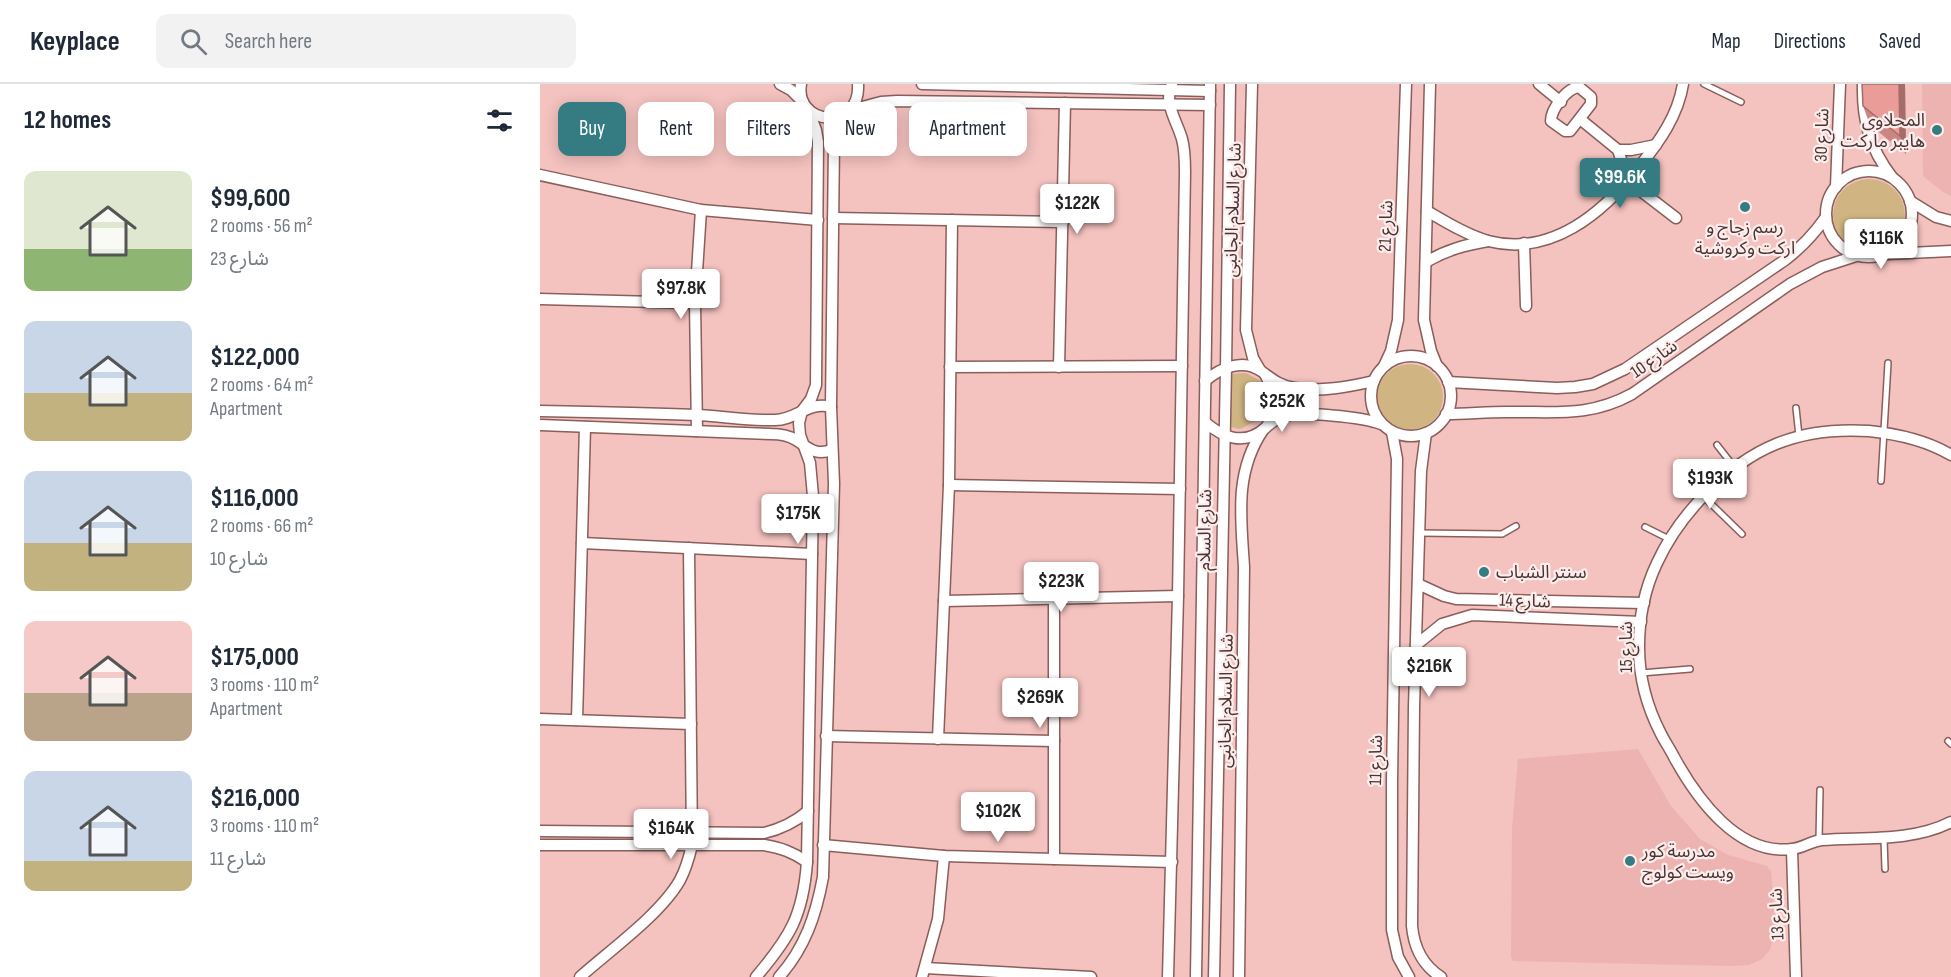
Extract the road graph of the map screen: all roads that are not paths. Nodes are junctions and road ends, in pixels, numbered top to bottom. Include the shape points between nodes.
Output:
1 (780, 84) edge
2 (801, 84) edge
3 (858, 84) edge
4 (922, 84) edge
5 (1230, 84) edge
6 (1252, 84) edge
7 (1406, 84) edge
8 (1430, 84) edge
9 (1539, 84) edge
10 (1683, 84) edge
11 (1704, 84) edge
12 (1840, 84) edge
13 (1863, 84) edge
14 (1063, 86) edge
15 (1170, 87) edge
16 (1210, 87) edge
17 (802, 102) edge
18 (804, 102) edge
19 (855, 102) edge
20 (881, 102) edge
21 (1561, 102) junction
22 (1741, 102) dead end
23 (1065, 103) junction
24 (1169, 104) junction
25 (1210, 105) junction
26 (1580, 119) junction
27 (812, 121) edge
28 (1657, 144) junction
29 (1618, 150) junction
30 (834, 156) edge
31 (540, 175) edge
32 (1894, 180) junction
33 (1628, 181) junction
34 (1836, 187) junction
35 (1910, 201) junction
36 (701, 210) junction
37 (1427, 211) junction
38 (1826, 217) junction
39 (833, 218) junction
40 (1676, 218) dead end
41 (818, 220) junction
42 (952, 220) junction
43 (1951, 221) edge
44 (1063, 222) junction
45 (1489, 241) junction
46 (1524, 243) junction
47 (1951, 251) edge
48 (1885, 254) junction
49 (1856, 256) junction
50 (1426, 262) junction
51 (1227, 272) junction
52 (1248, 273) junction
53 (540, 300) edge
54 (695, 303) junction
55 (1526, 306) dead end
56 (1888, 363) dead end
57 (1182, 366) junction
58 (1384, 366) junction
59 (1437, 366) junction
60 (950, 367) junction
61 (1059, 367) junction
62 (1226, 368) junction
63 (1263, 373) junction
64 (1205, 381) junction
65 (1374, 381) junction
66 (1448, 382) junction
67 (831, 406) junction
68 (1796, 408) dead end
69 (540, 411) edge
70 (802, 411) junction
71 (1446, 414) junction
72 (697, 415) junction
73 (1205, 422) junction
74 (540, 425) edge
75 (585, 427) junction
76 (1266, 427) junction
77 (1387, 428) junction
78 (697, 431) junction
79 (1426, 433) junction
80 (1884, 433) junction
81 (1224, 436) junction
82 (1799, 436) junction
83 (1717, 445) dead end
84 (804, 447) junction
85 (832, 450) junction
86 (1951, 455) edge
87 (1735, 468) junction
88 (1881, 481) dead end
89 (949, 485) junction
90 (1180, 489) junction
91 (1703, 496) junction
92 (1222, 519) junction
93 (1241, 519) junction
94 (1516, 526) dead end
95 (1645, 527) dead end
96 (1419, 533) junction
97 (1742, 534) dead end
98 (1669, 539) junction
99 (582, 543) junction
100 (689, 548) junction
101 (812, 554) junction
102 (1418, 584) junction
103 (1178, 596) junction
104 (1054, 599) junction
105 (944, 601) junction
106 (1644, 603) junction
107 (1641, 622) junction
108 (1416, 645) junction
109 (1690, 669) dead end
110 (1641, 672) junction
111 (1393, 706) junction
112 (1414, 707) junction
113 (540, 719) edge
114 (577, 720) junction
115 (691, 724) junction
116 (826, 736) junction
117 (938, 739) junction
118 (1054, 741) junction
119 (1820, 790) dead end
120 (808, 811) junction
121 (1951, 822) edge
122 (540, 831) edge
123 (692, 832) junction
124 (1884, 838) junction
125 (1819, 840) junction
126 (540, 845) edge
127 (692, 845) junction
128 (823, 845) junction
129 (1792, 849) junction
130 (944, 856) junction
131 (1054, 859) junction
132 (807, 862) junction
133 (1172, 862) junction
134 (1885, 869) dead end
135 (924, 973) edge
136 (1052, 976) edge
137 (580, 977) edge
138 (756, 977) edge
139 (779, 977) edge
140 (1091, 977) edge
141 (1168, 977) edge
142 (1196, 977) edge
143 (1214, 977) edge
144 (1239, 977) edge
145 (1409, 977) edge
146 (1441, 977) edge
147 (1796, 977) edge

1 - 17 street
2 - 18 street
3 - 19 street
4 - 14 street
5 - 51 street, شارع السلام
6 - 52 street, شارع السلام الجانبى
7 - 58 street, شارع 21 via 1398,320
8 - 37 street
9 - 21 street
10 - 28 street via 1672,119
11 - 22 lane
12 - 34 street, شارع 30
13 - 32 street via 1862,106 1872,146
14 - 15 street
15 - 16 street
15 - 24 street
16 - 25 street, شارع السلام
20 - 23 street
21 - 26 street via 1552,112 1551,121 1570,131
21 - 26 street via 1575,88 1580,87 1588,94 1591,104
23 - 24 street
23 - 44 street
24 - 25 street
24 - 57 street via 1185,156
25 - 64 street, شارع السلام
26 - 29 street
27 - 41 street via 818,142
28 - 29 street
28 - 33 street
29 - 33 street
30 - 39 street
31 - 36 street
32 - 34 street via 1882,174 1860,173
32 - 35 street
33 - 40 street
33 - 46 street via 1581,224 1560,236
34 - 38 street
35 - 43 street
35 - 48 street via 1910,227 1896,248
36 - 41 street
36 - 54 street
37 - 45 street
37 - 50 street
38 - 49 street via 1830,234
38 - 66 street, شارع 10 via 1802,247 1785,260 1609,378 1557,388
39 - 42 street
39 - 67 street
41 - 70 street via 816,385
42 - 44 street
42 - 60 street
44 - 61 street
45 - 46 street
45 - 50 street via 1443,252
46 - 55 street
47 - 48 street
48 - 49 street
49 - 71 street, شارع 10 via 1822,267 1790,284 1619,401 1580,412
50 - 59 street via 1424,320
51 - 52 street
51 - 62 street, شارع السلام
52 - 63 street, شارع السلام الجانبى via 1246,330 1253,358
53 - 54 street
54 - 72 street
56 - 80 lane
57 - 61 street
57 - 90 street
58 - 59 street via 1405,356 1417,356
58 - 65 street
59 - 66 street
60 - 61 street
60 - 89 street
62 - 63 street via 1244,366
62 - 64 street
62 - 81 street, شارع السلام
63 - 65 street via 1284,386 1297,388 1335,389
63 - 76 street, شارع السلام الجانبى via 1274,400
64 - 73 street, شارع السلام
65 - 77 street via 1373,409
66 - 71 street via 1451,393
67 - 70 street via 816,405
67 - 85 street
68 - 82 lane
69 - 72 street
70 - 72 street via 772,421
70 - 84 street via 799,423
71 - 79 street
72 - 78 street
73 - 81 street
73 - 142 street, شارع السلام
74 - 75 street
75 - 78 street
75 - 99 street
76 - 77 street via 1282,416 1299,415 1347,417
76 - 81 street via 1243,438
76 - 93 street, شارع السلام الجانبى via 1245,464
77 - 79 street via 1401,435
77 - 111 street, شارع 11 via 1397,459
78 - 84 street via 783,435
79 - 96 street, شارع 11
80 - 82 street, شارع 15 via 1855,430
80 - 86 street, شارع 15 via 1929,443
80 - 88 lane
81 - 92 street, شارع السلام
82 - 87 street, شارع 15 via 1755,454
83 - 87 lane
84 - 85 street via 818,453
84 - 101 street via 813,479
85 - 116 street
87 - 91 street, شارع 15
89 - 90 street
89 - 105 street
90 - 103 street
91 - 97 lane
91 - 98 street, شارع 15
92 - 93 street
92 - 143 street, شارع السلام
93 - 144 street, شارع السلام الجانبى via 1244,567
94 - 96 lane via 1502,534
95 - 98 lane
96 - 102 street, شارع 11
98 - 106 street, شارع 15 via 1656,564
99 - 100 street
99 - 114 street
100 - 101 street
100 - 115 street
101 - 120 street
102 - 106 street, شارع 14 via 1456,598
102 - 108 street, شارع 11
103 - 104 street
103 - 133 street
104 - 105 street
104 - 118 street
105 - 117 street
106 - 107 street, شارع 15
107 - 108 street, شارع 14 via 1472,615 1443,624
107 - 110 street, شارع 15
108 - 112 street, شارع 11
109 - 110 lane
110 - 129 street, شارع 15 via 1661,735 1705,803 1746,840 1760,846
111 - 112 street
111 - 145 street, شارع 11 via 1392,930 1398,957
112 - 146 street, شارع 11 via 1413,940 1427,966
113 - 114 street
114 - 115 street
115 - 123 street
116 - 117 street
116 - 128 street
117 - 118 street
118 - 131 street
119 - 125 lane
120 - 123 street via 795,822 764,833
120 - 132 street
121 - 124 street, شارع 15 via 1923,832
122 - 123 street
123 - 127 street
124 - 125 street, شارع 15
124 - 134 lane
125 - 129 street, شارع 15
126 - 127 street
127 - 132 street via 779,847
127 - 137 street via 683,873 669,897
128 - 130 street
128 - 139 street via 823,877 817,908 806,938
129 - 147 street, شارع 13
130 - 131 street
130 - 135 street via 938,919
131 - 133 street
132 - 138 street via 805,889 790,933
133 - 141 street
135 - 136 street
136 - 140 street

